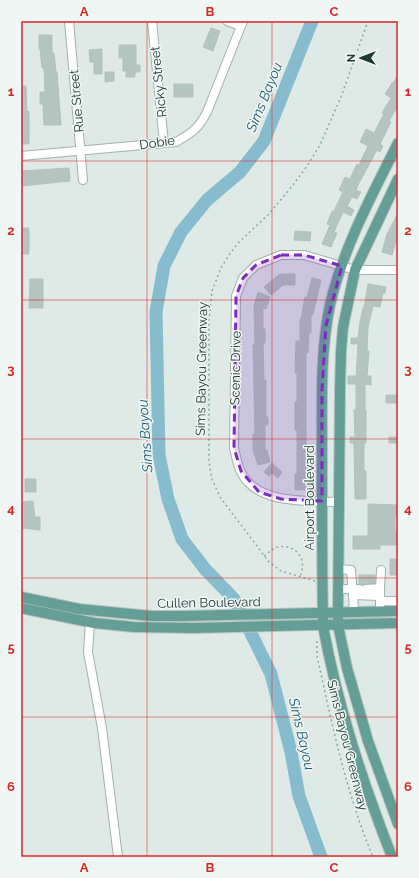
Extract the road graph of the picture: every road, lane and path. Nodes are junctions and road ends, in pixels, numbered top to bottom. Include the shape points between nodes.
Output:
1 (69, 21) edge
2 (152, 21) edge
3 (227, 21) edge
4 (368, 21) edge
5 (242, 23) edge
6 (164, 143) junction
7 (398, 143) edge
8 (81, 151) junction
9 (21, 156) edge
10 (398, 179) edge
11 (83, 180) dead end
12 (342, 266) junction
13 (355, 270) junction
14 (398, 270) edge
15 (322, 390) junction
16 (340, 390) junction
17 (322, 501) junction
18 (338, 502) junction
19 (264, 556) junction
20 (338, 569) junction
21 (381, 570) dead end
22 (300, 577) junction
23 (315, 581) dead end
24 (338, 589) junction
25 (357, 591) junction
26 (380, 595) junction
27 (21, 597) edge
28 (398, 601) edge
29 (21, 608) edge
30 (380, 611) junction
31 (398, 611) edge
32 (323, 612) junction
33 (338, 612) junction
34 (354, 612) junction
35 (172, 616) junction
36 (90, 622) junction
37 (398, 623) edge
38 (338, 625) junction
39 (323, 626) junction
40 (172, 628) junction
41 (318, 637) dead end
42 (368, 741) junction
43 (352, 747) junction
44 (398, 824) edge
45 (118, 857) edge
46 (373, 857) edge
47 (392, 857) edge

1 - 8 street, Rue Street
2 - 6 street, Ricky Street
3 - 5 street
4 - 19 path, Sims Bayou Greenway via 341,97 308,166 269,214 238,243 221,268 212,291 209,320 209,462 212,479 220,497
5 - 6 street, Dobie via 200,125 176,142
6 - 8 street, Dobie
7 - 12 main road, Airport Boulevard via 366,206
8 - 9 street, Dobie
8 - 11 street, Rue Street
10 - 13 main road
12 - 13 street, Scenic Drive
12 - 15 main road, Airport Boulevard via 326,326
12 - 17 street, Scenic Drive via 304,255 281,255 256,265 243,278 236,296 234,448 240,471 259,492 281,499
13 - 14 street, Scenic Drive
13 - 16 main road via 343,327
15 - 16 main road
15 - 17 main road, Airport Boulevard
16 - 18 main road
17 - 18 street, Scenic Drive
17 - 32 main road, Airport Boulevard
18 - 20 main road
19 - 22 path, Sims Bayou Greenway via 281,571
19 - 22 path via 275,548 288,547 295,550 301,558
20 - 24 main road
20 - 25 street via 351,570
21 - 26 street
22 - 23 path, Sims Bayou Greenway
24 - 25 street
24 - 33 main road
25 - 26 street
25 - 26 street
25 - 34 street
26 - 28 street
26 - 30 street
27 - 35 main road, Cullen Boulevard via 79,609
29 - 36 main road, Cullen Boulevard
30 - 31 main road, Cullen Boulevard
30 - 34 main road, Cullen Boulevard
32 - 33 main road, Cullen Boulevard
32 - 35 main road, Cullen Boulevard
32 - 39 main road, Airport Boulevard
33 - 34 main road, Cullen Boulevard
33 - 38 main road
35 - 40 main road
36 - 40 main road, Cullen Boulevard
36 - 45 street via 88,652 102,728
37 - 38 main road, Cullen Boulevard
38 - 39 main road, Cullen Boulevard
38 - 42 main road via 347,668
39 - 40 main road, Cullen Boulevard
39 - 43 main road, Airport Boulevard
41 - 46 path, Sims Bayou Greenway via 317,656 346,777
42 - 43 main road
42 - 44 main road
43 - 47 main road, Airport Boulevard

